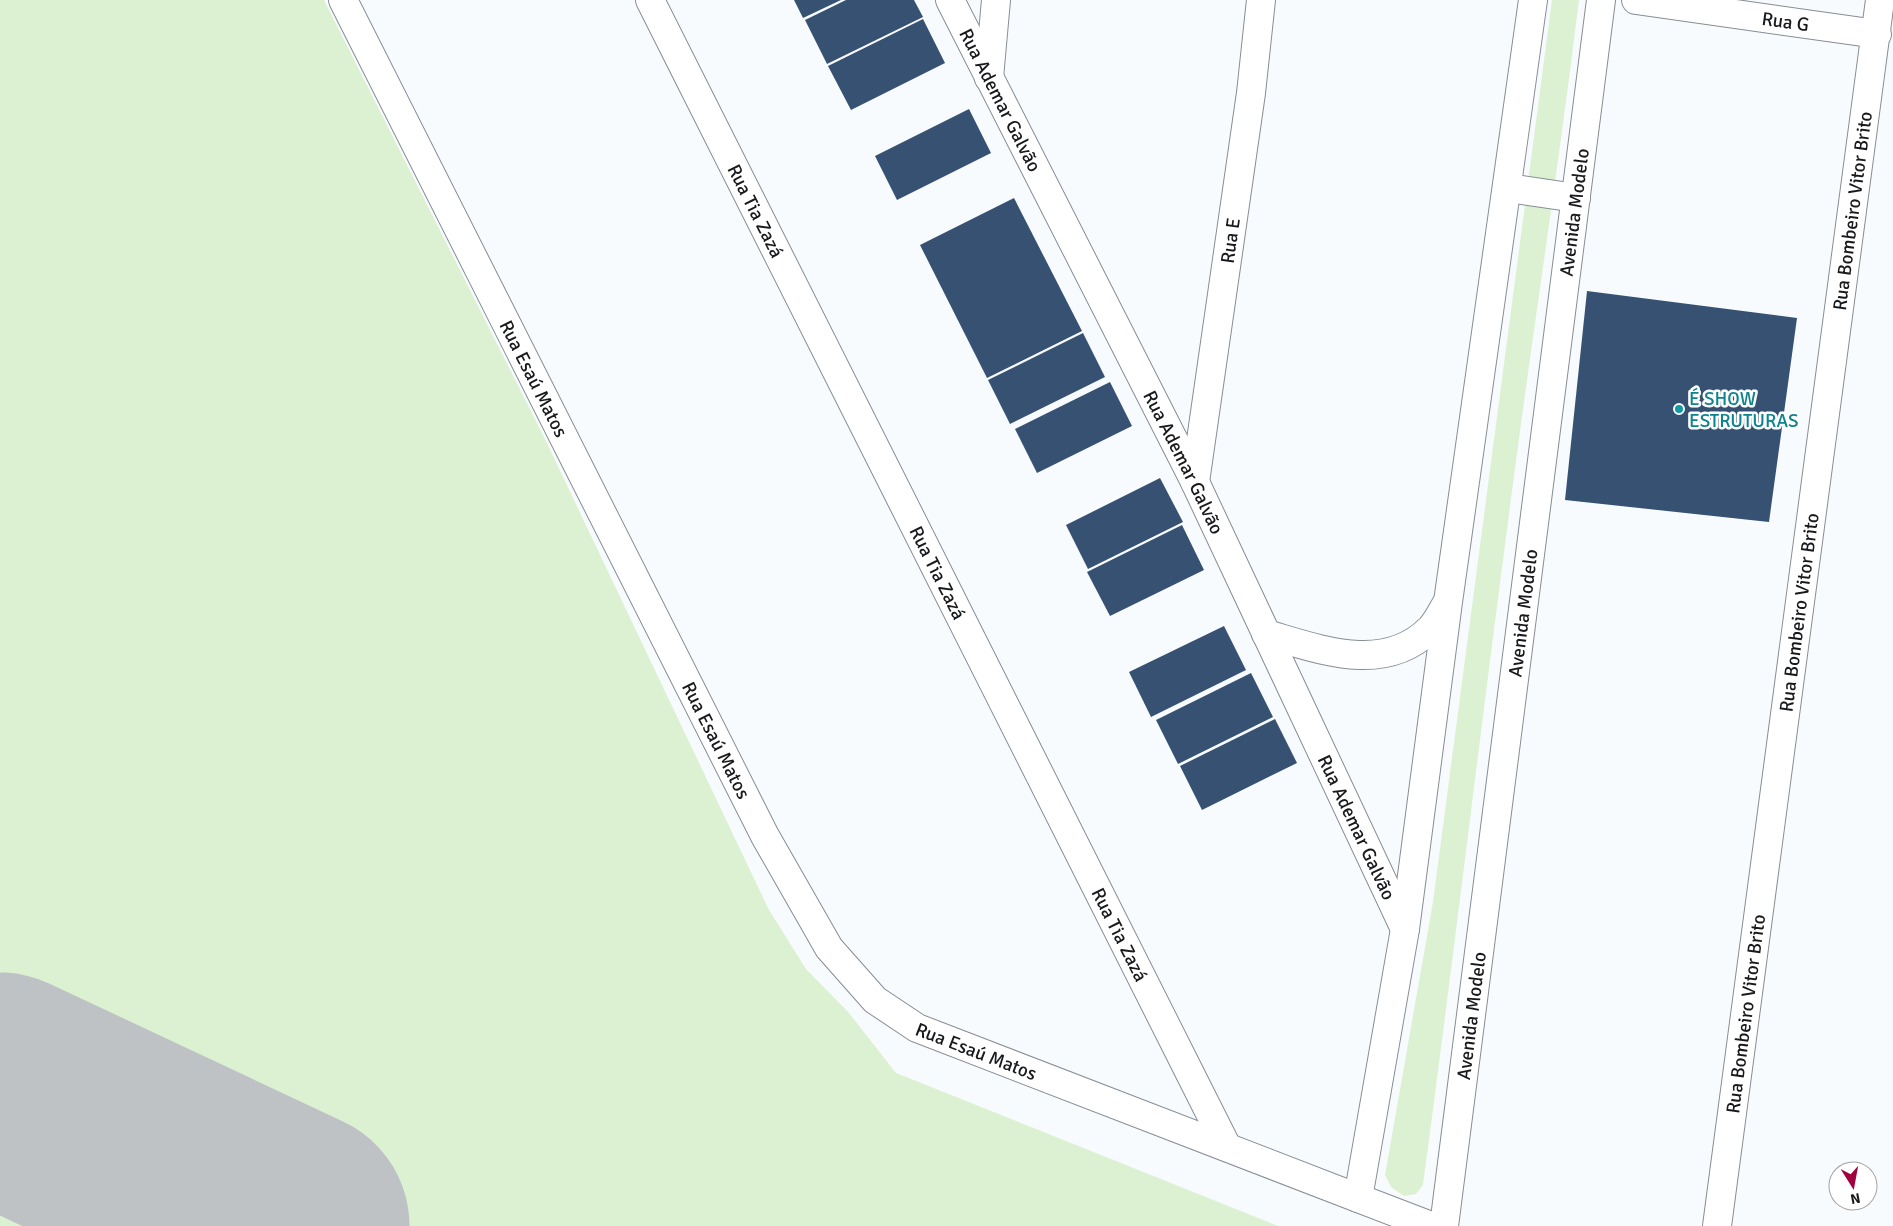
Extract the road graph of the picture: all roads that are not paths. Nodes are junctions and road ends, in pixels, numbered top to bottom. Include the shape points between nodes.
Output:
1 (343, 0) edge
2 (650, 0) edge
3 (950, 0) edge
4 (996, 0) edge
5 (1260, 0) edge
6 (1533, 0) edge
7 (1601, 0) edge
8 (1636, 0) edge
9 (1880, 0) edge
10 (1877, 34) junction
11 (988, 78) junction
12 (1508, 188) junction
13 (1576, 198) junction
14 (1195, 482) junction
15 (1448, 602) junction
16 (1266, 634) junction
17 (1405, 929) junction
18 (1227, 1147) junction
19 (1358, 1198) junction
20 (1431, 1226) edge
21 (1444, 1226) edge
22 (1717, 1226) edge

1 - 18 street, Rua Esaú Matos via 765,836 829,948 875,1000 917,1028
2 - 18 street, Rua Tia Zazá
3 - 11 street, Rua Ademar Galvão
4 - 11 street
5 - 14 street, Rua E via 1251,93
6 - 12 street
7 - 13 street, Avenida Modelo
8 - 10 street, Rua G
9 - 10 street, Rua Bombeiro Vitor Brito
10 - 22 street, Rua Bombeiro Vitor Brito
11 - 14 street, Rua Ademar Galvão
12 - 13 street
12 - 15 street
13 - 21 street, Avenida Modelo
14 - 16 street, Rua Ademar Galvão
15 - 16 street via 1431,628 1415,641 1377,654 1353,656 1328,652
15 - 17 street
16 - 17 street, Rua Ademar Galvão
17 - 19 street
18 - 19 street, Rua Esaú Matos
19 - 20 street, Rua Esaú Matos

